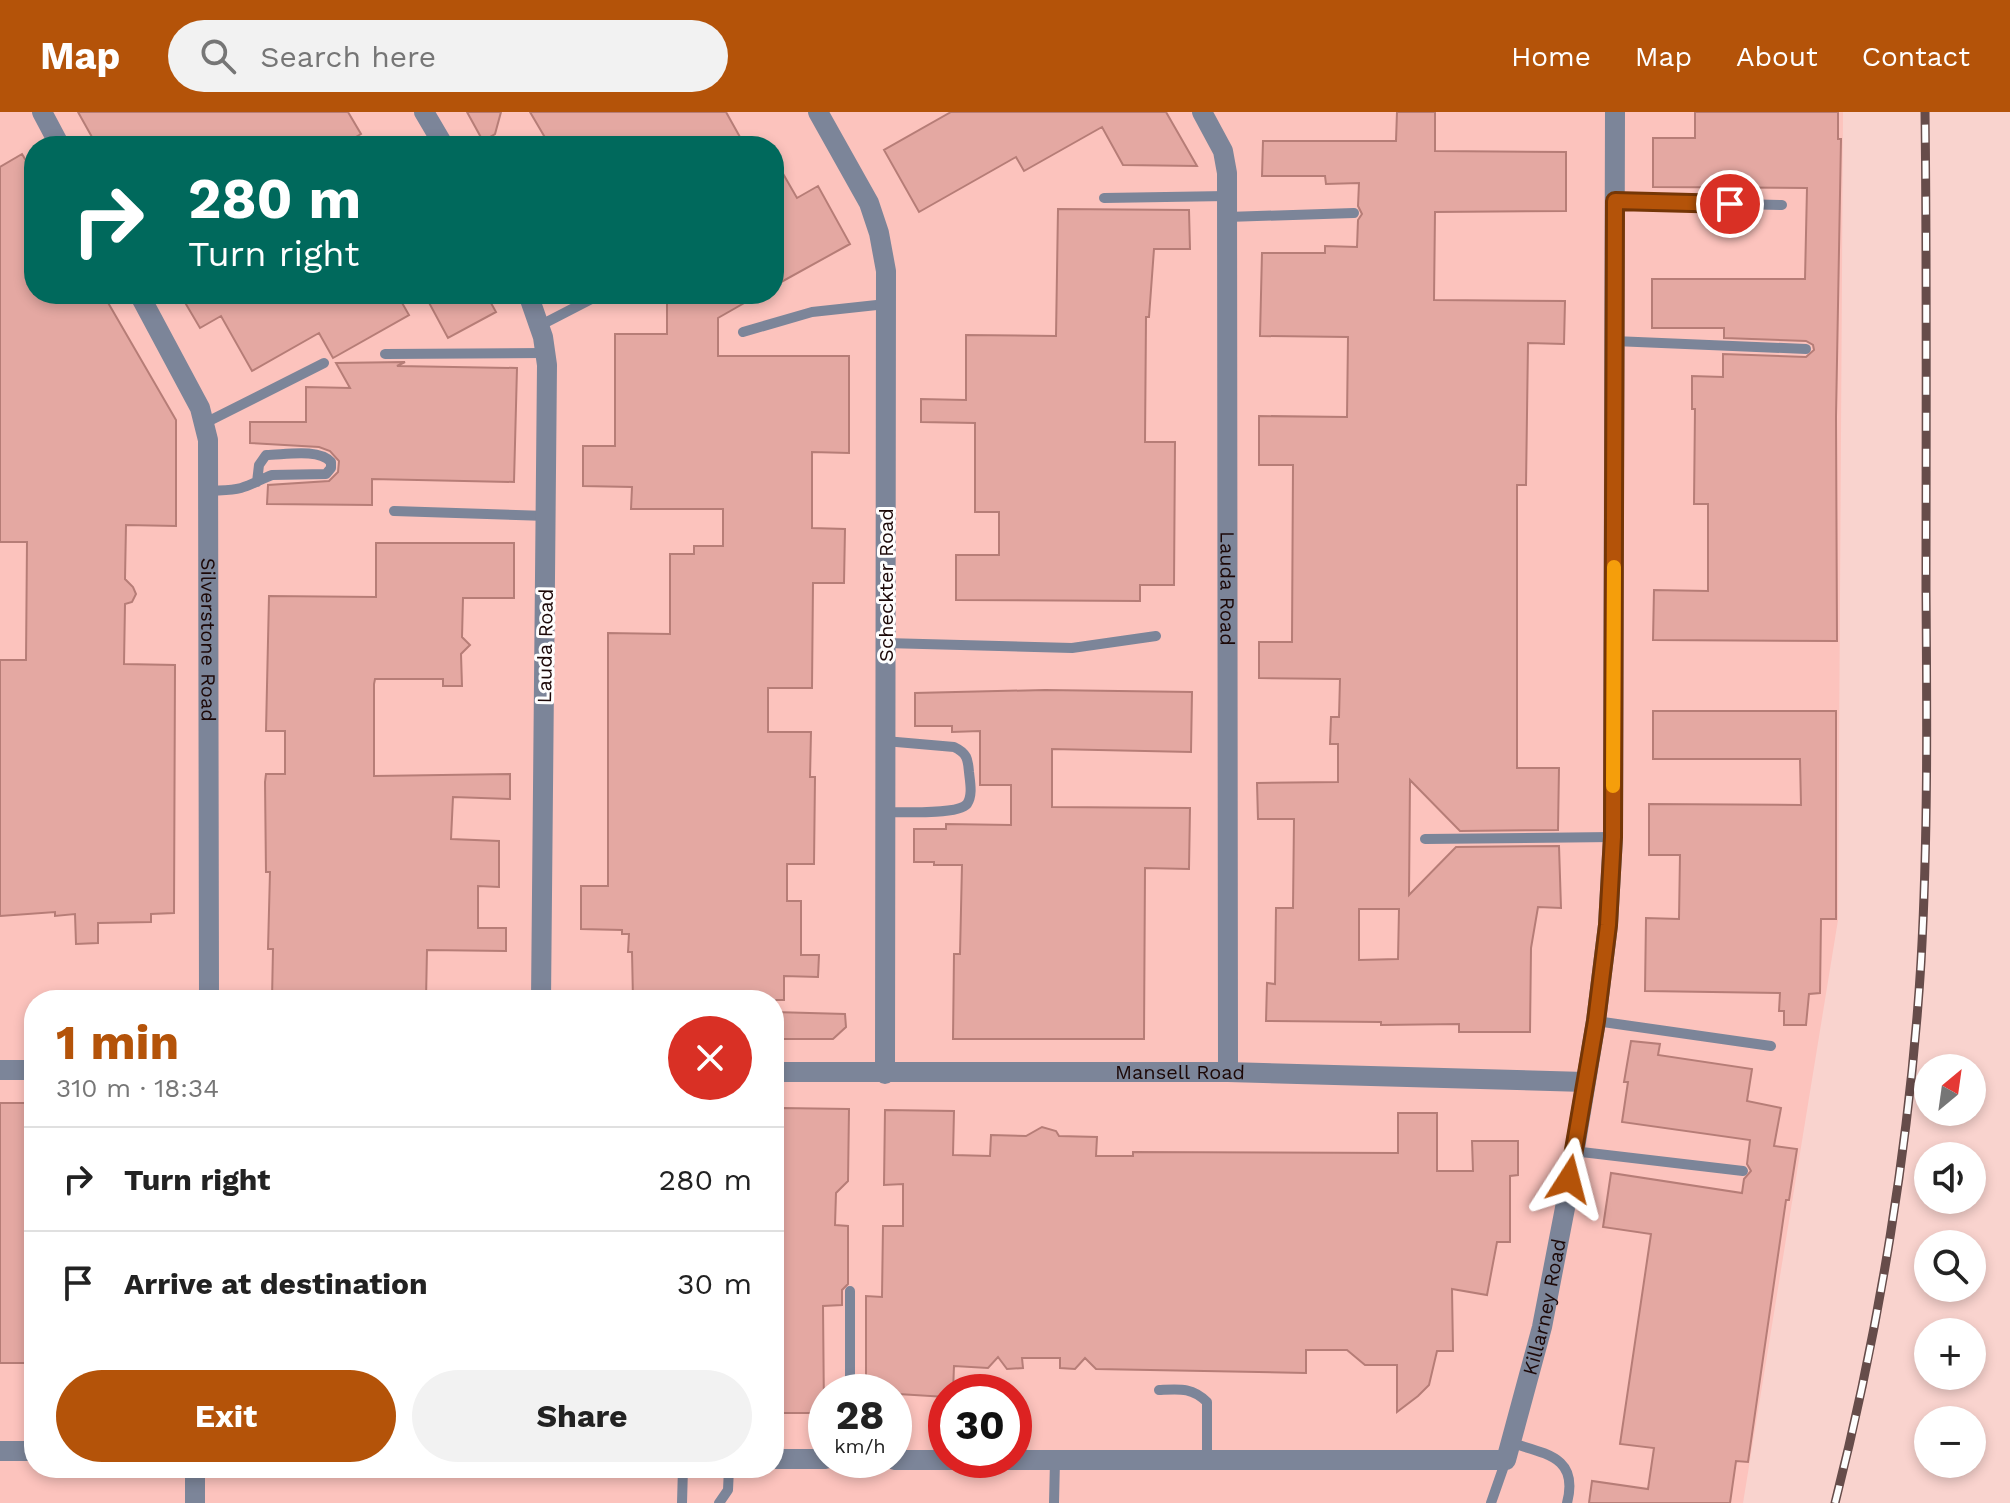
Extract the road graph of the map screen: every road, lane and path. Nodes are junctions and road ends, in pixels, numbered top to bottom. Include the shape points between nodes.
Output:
1 (42, 112) edge
2 (424, 112) edge
3 (818, 112) edge
4 (1202, 112) edge
5 (1615, 112) edge
6 (55, 136) edge
7 (438, 136) edge
8 (1227, 196) junction
9 (1104, 198) dead end
10 (1615, 201) junction
11 (1782, 205) dead end
12 (1354, 213) dead end
13 (1227, 217) junction
14 (144, 304) edge
15 (531, 304) edge
16 (582, 304) edge
17 (886, 304) junction
18 (539, 326) junction
19 (743, 332) dead end
20 (1614, 341) junction
21 (1806, 349) dead end
22 (545, 353) junction
23 (385, 354) dead end
24 (324, 363) dead end
25 (205, 423) junction
26 (257, 482) junction
27 (208, 491) junction
28 (394, 511) dead end
29 (547, 516) junction
30 (1156, 636) dead end
31 (885, 643) junction
32 (885, 741) junction
33 (885, 812) junction
34 (1613, 837) junction
35 (1425, 839) dead end
36 (209, 990) edge
37 (541, 990) edge
38 (1596, 1021) junction
39 (1771, 1046) dead end
40 (0, 1070) edge
41 (24, 1070) edge
42 (784, 1072) edge
43 (1228, 1072) junction
44 (885, 1074) junction
45 (1585, 1082) junction
46 (1573, 1151) junction
47 (1743, 1171) dead end
48 (850, 1291) dead end
49 (850, 1374) edge
50 (1159, 1390) dead end
51 (0, 1451) edge
52 (24, 1451) edge
53 (1509, 1451) junction
54 (784, 1459) edge
55 (808, 1459) edge
56 (912, 1460) edge
57 (1207, 1460) junction
58 (1055, 1461) junction
59 (195, 1478) edge
60 (683, 1478) edge
61 (729, 1478) edge
62 (195, 1503) edge
63 (682, 1503) edge
64 (719, 1503) edge
65 (1054, 1503) edge
66 (1491, 1503) edge
67 (1567, 1503) edge

1 - 6 street
2 - 7 street
3 - 17 street, Scheckter Road via 869,203 884,258
4 - 8 street, Lauda Road via 1223,151
5 - 10 street, Killarney Road
8 - 9 lane
8 - 13 street, Lauda Road
10 - 11 lane
10 - 20 street, Killarney Road
12 - 13 lane
13 - 43 street, Lauda Road
14 - 25 street, Silverstone Road
15 - 18 street, Lauda Road
16 - 18 lane
17 - 19 lane via 812,312
17 - 31 street, Scheckter Road
18 - 22 street, Lauda Road
20 - 21 lane
20 - 34 street, Killarney Road
22 - 23 lane
22 - 29 street, Lauda Road
24 - 25 lane
25 - 27 street, Silverstone Road
26 - 26 lane via 272,475 326,474 331,462 313,455 266,455
26 - 27 lane
27 - 36 street, Silverstone Road
28 - 29 lane
29 - 37 street, Lauda Road
30 - 31 lane via 1072,648
31 - 32 street, Scheckter Road
32 - 33 street, Scheckter Road
32 - 33 lane via 961,750 968,759 970,795 957,810
33 - 44 street, Scheckter Road
34 - 35 lane
34 - 38 street, Killarney Road
38 - 39 lane
38 - 45 street, Killarney Road
40 - 41 street
42 - 44 street, Mansell Road
43 - 44 street, Mansell Road
43 - 45 street, Mansell Road
45 - 46 street, Killarney Road
46 - 47 lane
46 - 53 street, Killarney Road via 1542,1327
48 - 49 lane
50 - 57 lane via 1186,1389 1207,1402
51 - 52 street
53 - 57 street
53 - 66 lane
53 - 67 lane via 1561,1462 1569,1473
54 - 55 street
56 - 58 street
57 - 58 street
58 - 65 lane
59 - 62 street
60 - 63 lane
61 - 64 lane

